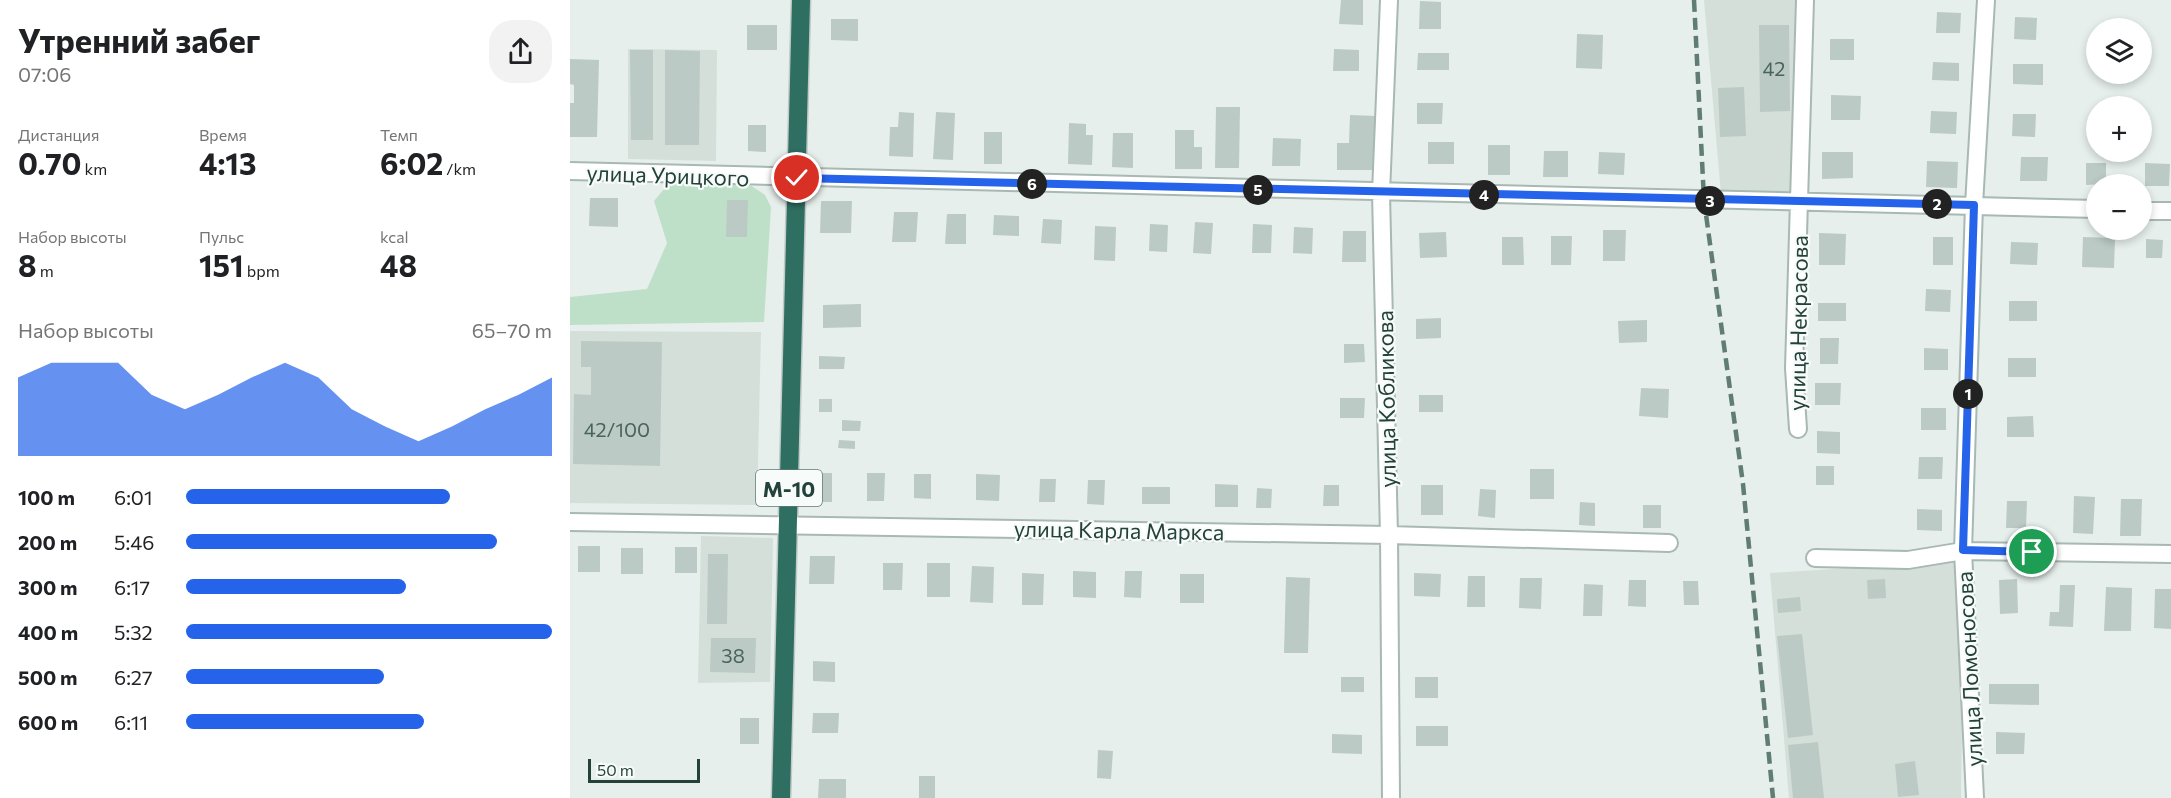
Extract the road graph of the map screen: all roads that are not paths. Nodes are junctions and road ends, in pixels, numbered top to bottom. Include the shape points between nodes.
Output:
1 (801, 0) edge
2 (1389, 0) edge
3 (1805, 0) edge
4 (1986, 0) edge
5 (570, 171) edge
6 (797, 178) junction
7 (1381, 193) junction
8 (1800, 200) junction
9 (1974, 205) junction
10 (2086, 209) edge
11 (2152, 211) edge
12 (2171, 212) edge
13 (1798, 429) dead end
14 (570, 522) edge
15 (788, 525) junction
16 (1389, 535) junction
17 (1669, 543) dead end
18 (1963, 550) junction
19 (2171, 554) edge
20 (1815, 558) dead end
21 (781, 798) edge
22 (1391, 798) edge
23 (1975, 798) edge

1 - 6 highway, М-10
2 - 7 street, улица Кобликова
3 - 8 street, улица Некрасова
4 - 9 street, улица Ломоносова
5 - 6 street, улица Урицкого
6 - 7 street, улица Урицкого
6 - 15 highway, М-10
7 - 8 street, улица Урицкого
7 - 16 street, улица Кобликова
8 - 9 street, улица Урицкого
8 - 13 street, улица Некрасова via 1794,368
9 - 10 street, улица Урицкого
9 - 18 street, улица Ломоносова
11 - 12 street
14 - 15 street, улица Карла Маркса
15 - 16 street, улица Карла Маркса
15 - 21 highway, М-10
16 - 17 street, улица Карла Маркса
16 - 22 street, улица Кобликова
18 - 19 street
18 - 20 street via 1908,560
18 - 23 street, улица Ломоносова

